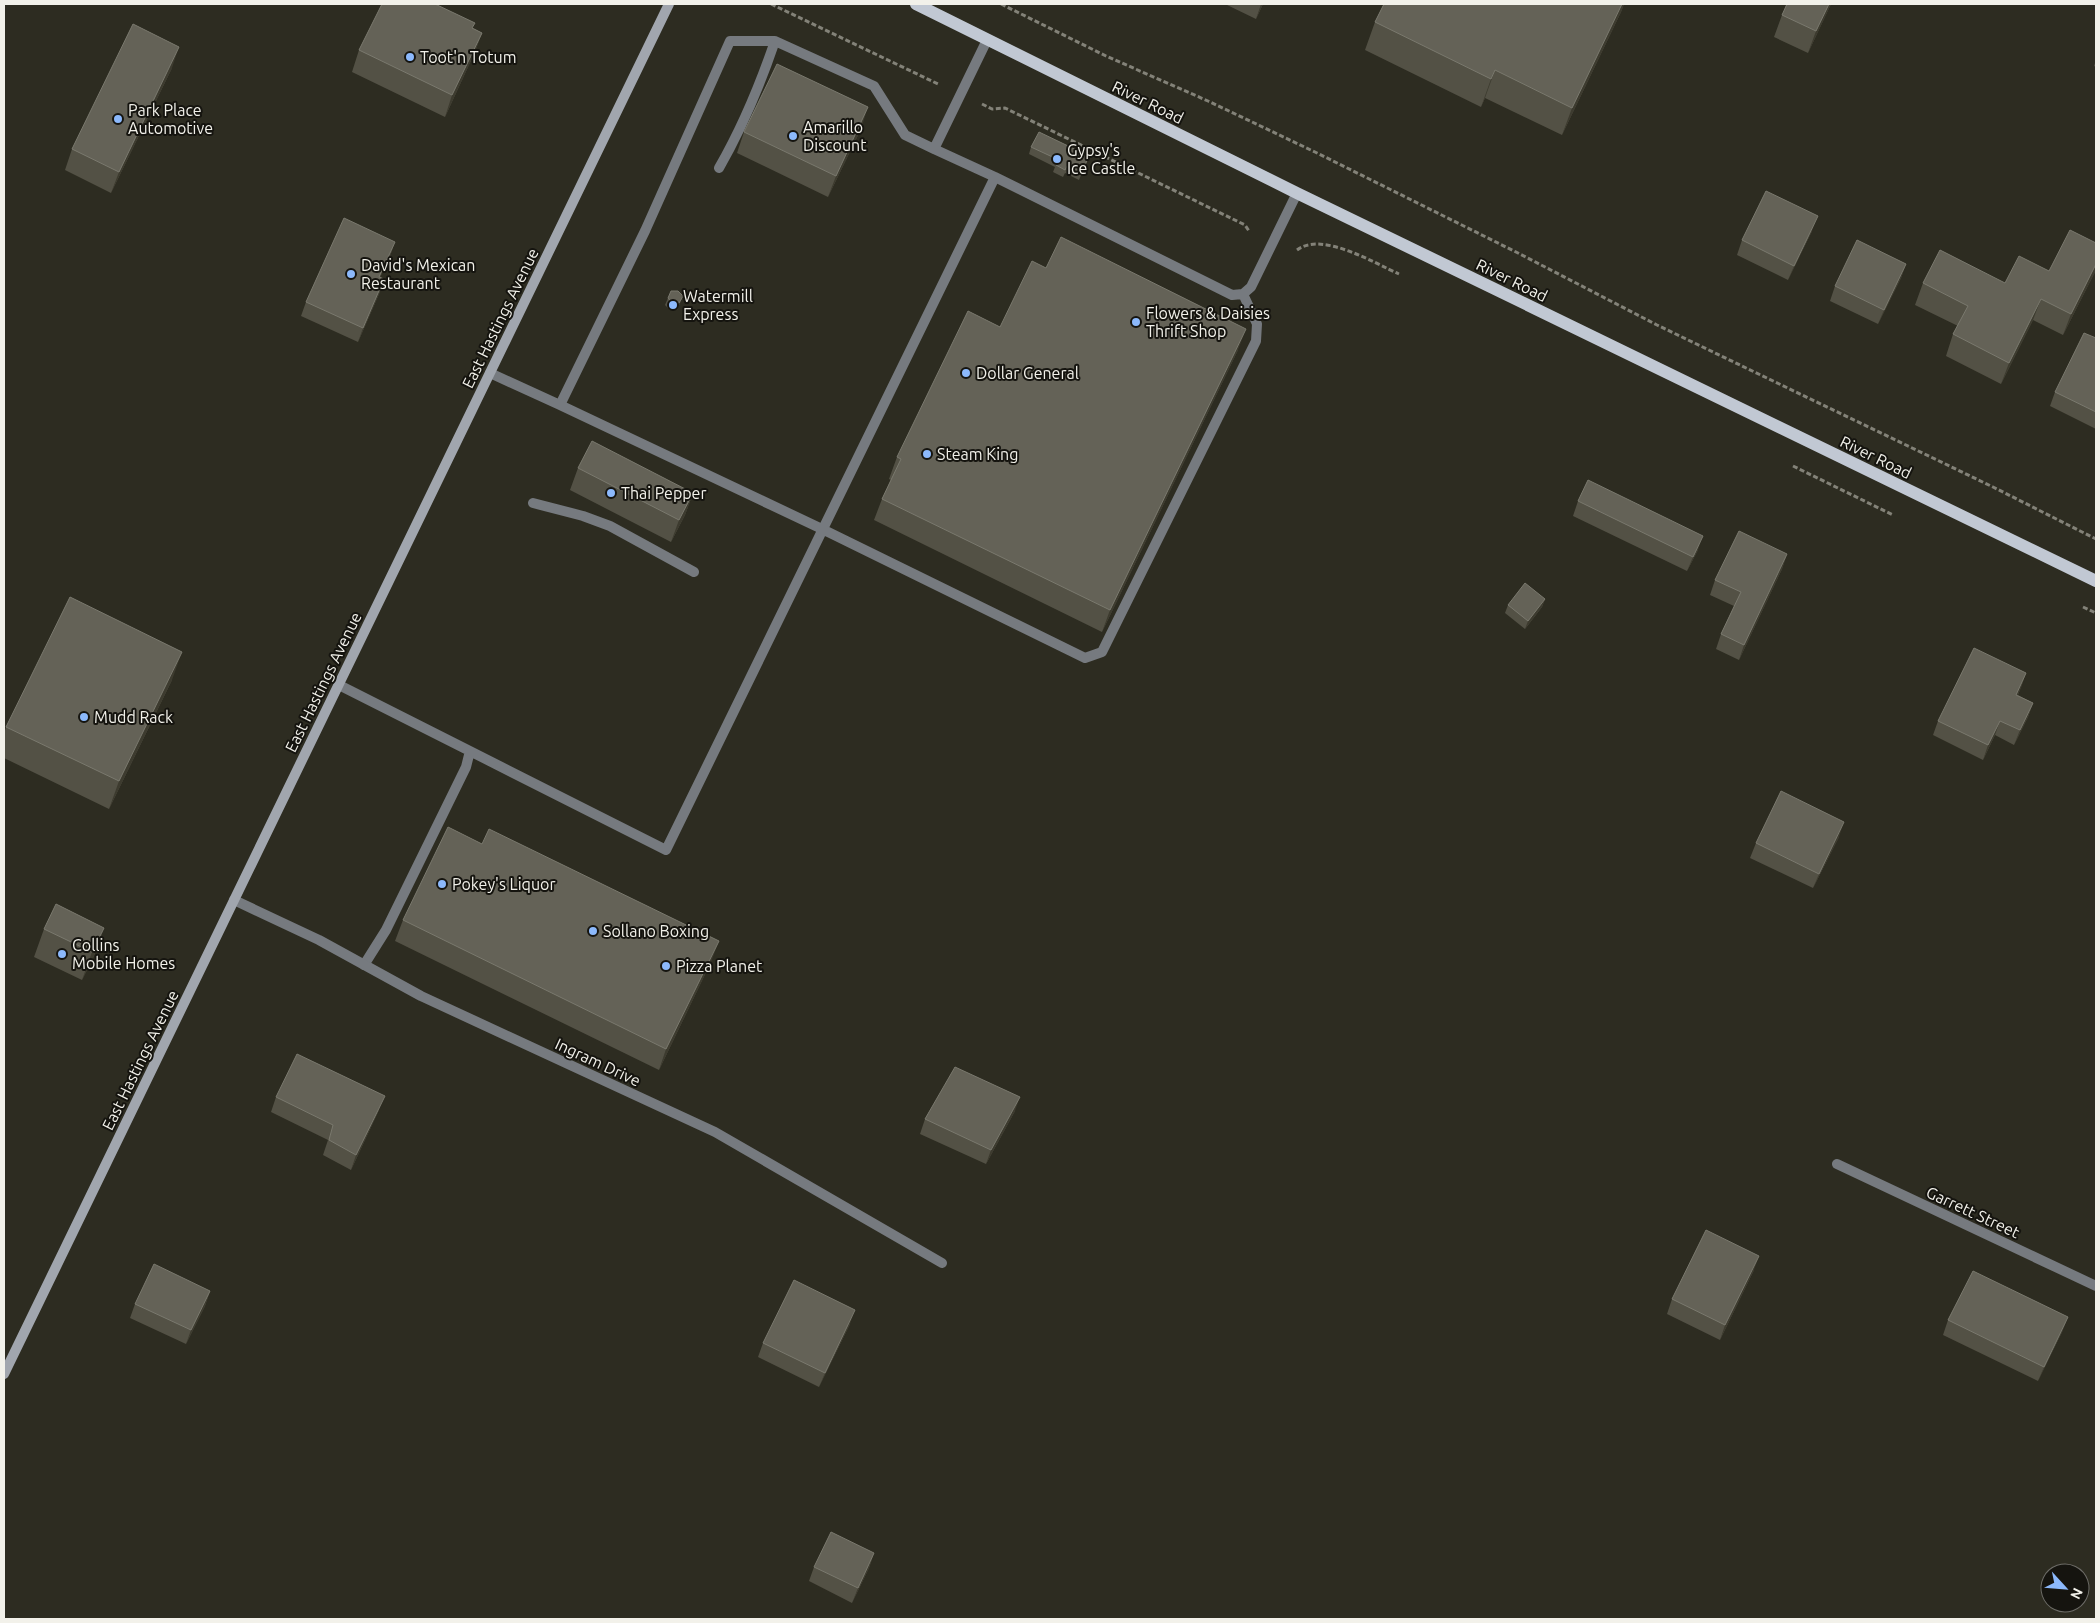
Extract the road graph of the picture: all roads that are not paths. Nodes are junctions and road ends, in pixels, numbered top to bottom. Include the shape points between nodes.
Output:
1 (669, 4) edge
2 (916, 4) edge
3 (987, 40) junction
4 (775, 42) junction
5 (934, 149) junction
6 (718, 168) dead end
7 (995, 177) junction
8 (1298, 193) junction
9 (1242, 294) junction
10 (490, 373) junction
11 (560, 405) junction
12 (533, 502) dead end
13 (822, 529) junction
14 (694, 572) dead end
15 (2096, 581) edge
16 (338, 685) junction
17 (470, 751) junction
18 (234, 900) junction
19 (364, 965) junction
20 (1837, 1164) dead end
21 (942, 1263) dead end
22 (2096, 1286) edge
23 (4, 1374) edge

1 - 10 main road, East Hastings Avenue
2 - 3 main road, River Road
3 - 5 street
3 - 8 main road, River Road
4 - 5 street via 874,86 905,135
4 - 6 street via 762,79
4 - 11 street via 730,41 645,231
5 - 7 street
7 - 9 street via 1232,295
7 - 13 street
8 - 9 street via 1251,287
8 - 15 main road, River Road
9 - 13 street via 1257,324 1256,341 1102,652 1084,658
10 - 11 street
10 - 16 main road, East Hastings Avenue
11 - 13 street
12 - 14 street via 610,526
13 - 17 street via 666,850
16 - 17 street
16 - 18 main road, East Hastings Avenue
17 - 19 street via 466,767 386,930
18 - 19 street, Ingram Drive
18 - 23 main road, East Hastings Avenue
19 - 21 street, Ingram Drive via 421,996 715,1132
20 - 22 street, Garrett Street

